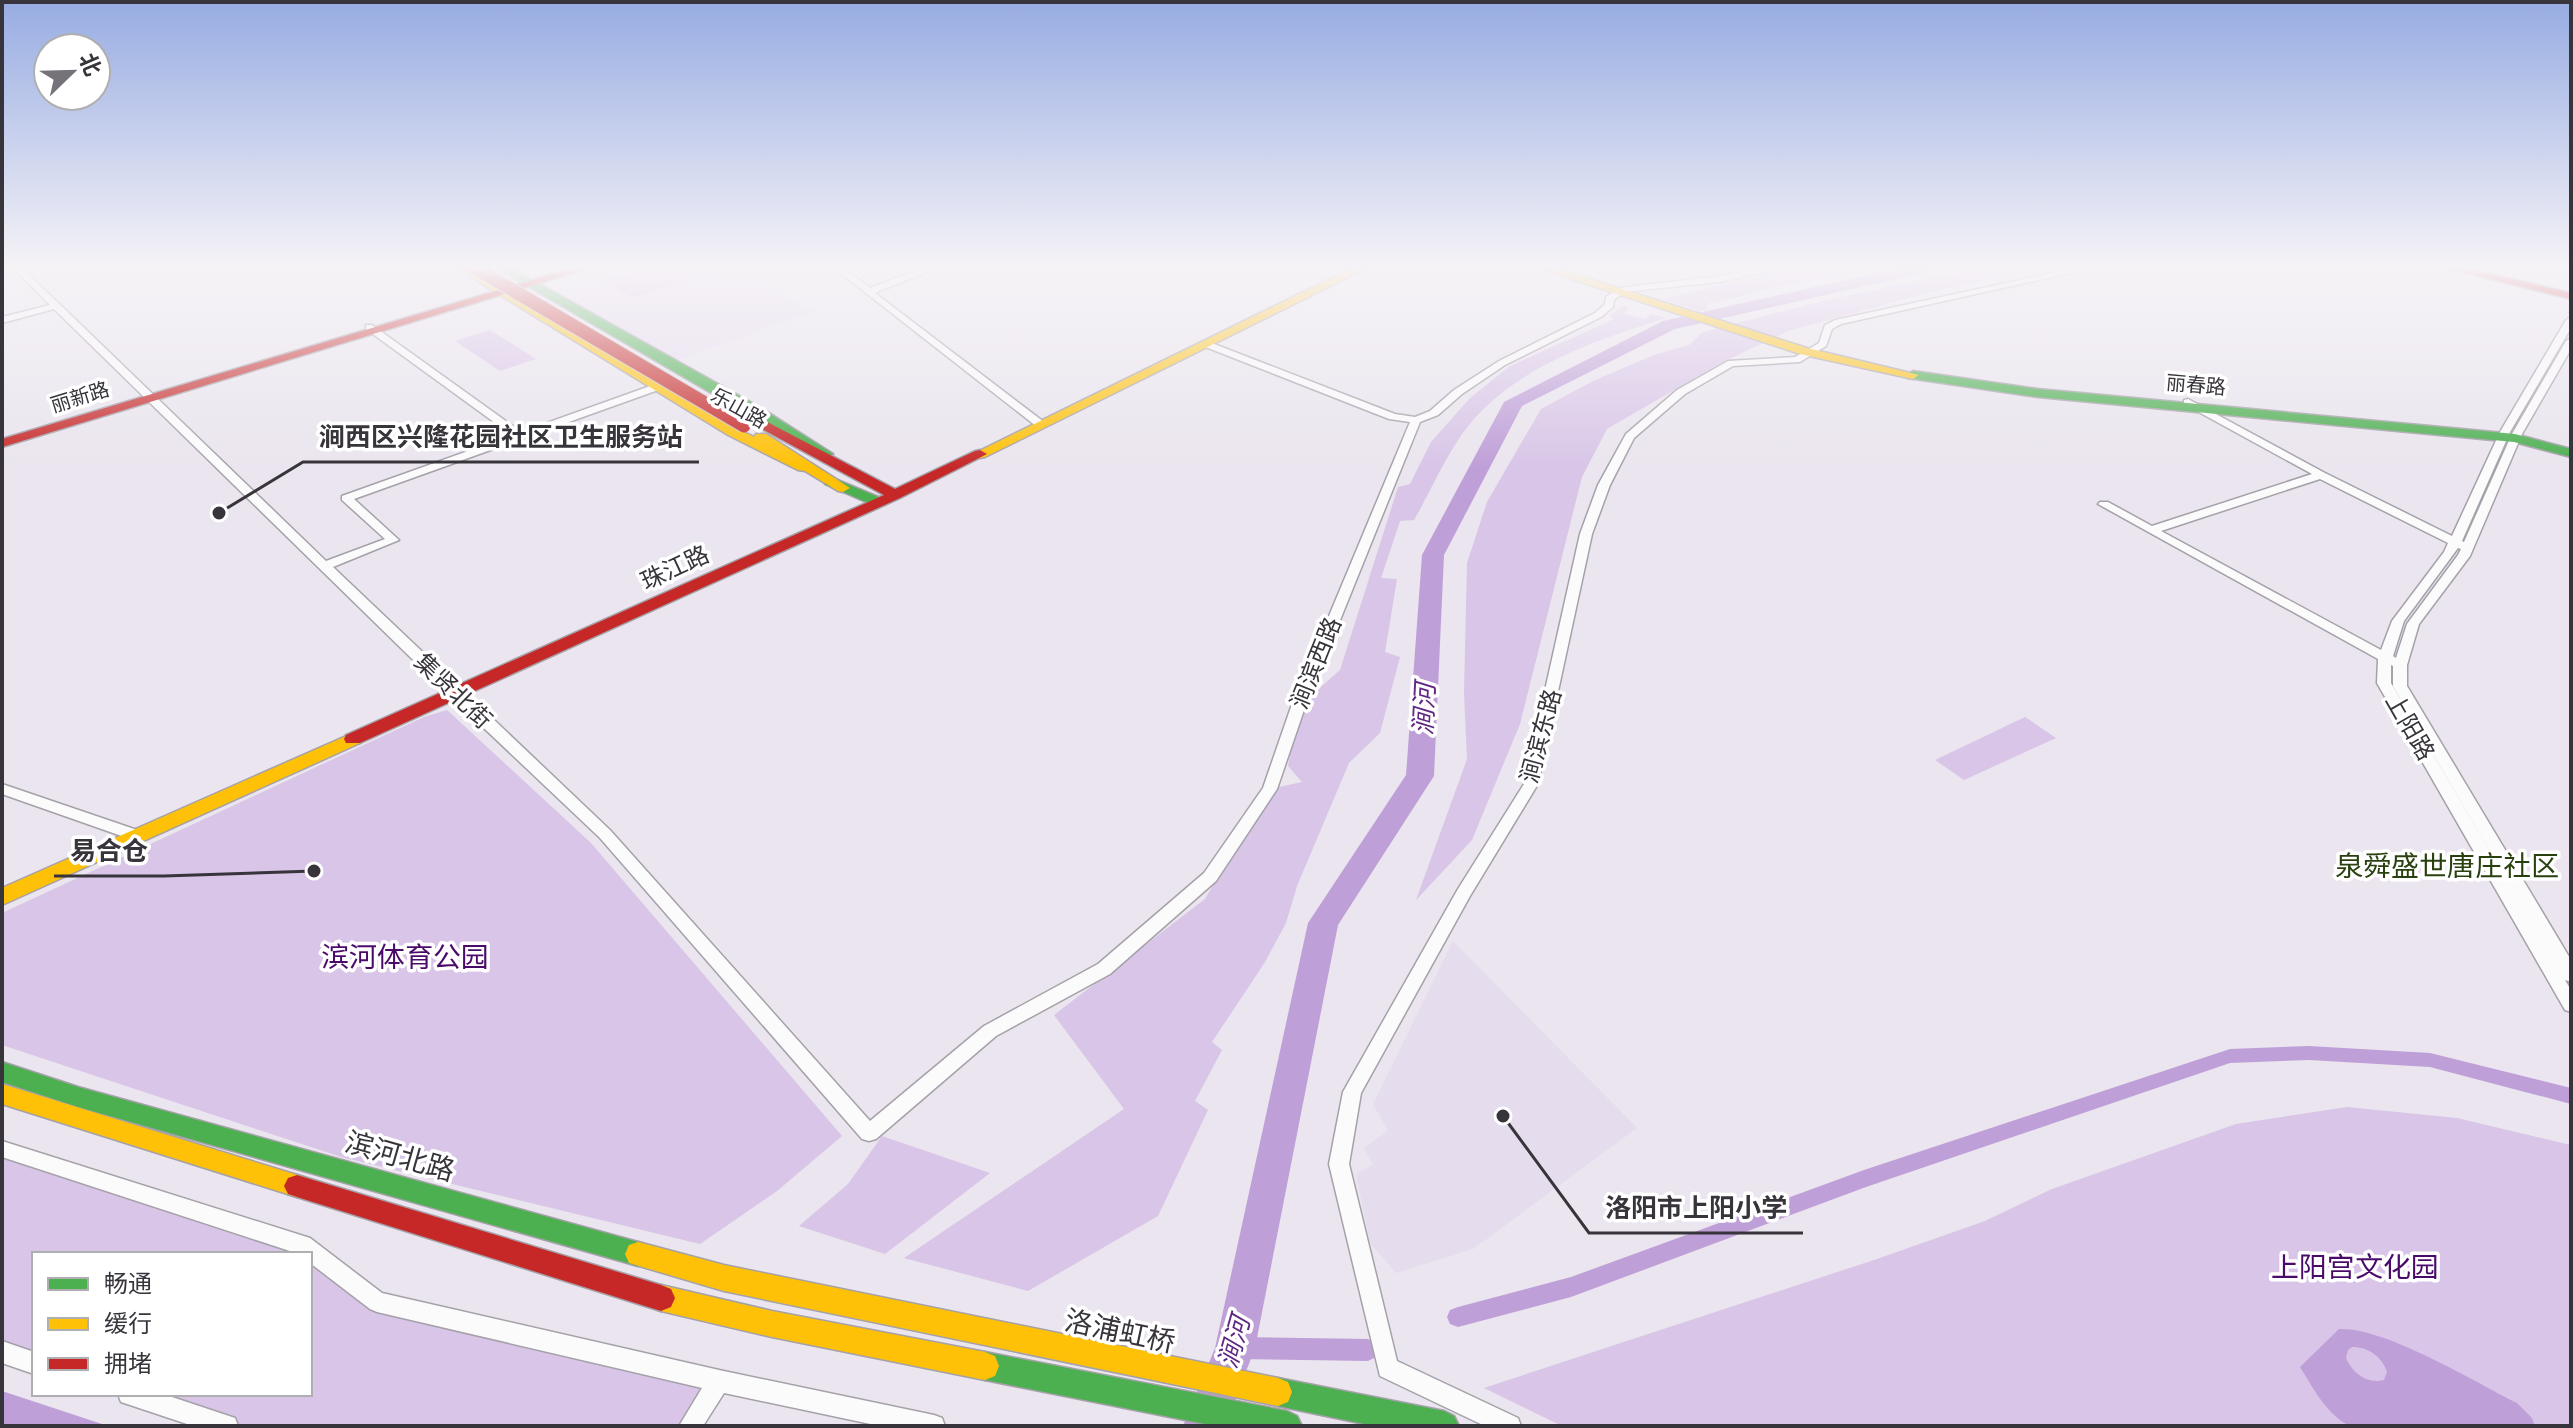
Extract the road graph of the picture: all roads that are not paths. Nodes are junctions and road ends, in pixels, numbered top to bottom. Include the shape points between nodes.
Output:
1 (85, 335) edge
2 (353, 335) edge
3 (380, 335) edge
4 (583, 335) edge
5 (594, 335) edge
6 (602, 335) edge
7 (609, 335) edge
8 (924, 335) edge
9 (1212, 335) edge
10 (1225, 335) edge
11 (1559, 335) edge
12 (1760, 335) edge
13 (1826, 335) edge
14 (2563, 335) edge
15 (2571, 341) edge
16 (1206, 344) junction
17 (1810, 350) junction
18 (657, 387) junction
19 (150, 396) junction
20 (2193, 405) junction
21 (1416, 420) junction
22 (1036, 421) junction
23 (750, 423) junction
24 (513, 431) dead end
25 (2510, 435) junction
26 (2, 436) edge
27 (2, 443) edge
28 (2571, 451) edge
29 (2321, 475) junction
30 (843, 488) junction
31 (879, 492) junction
32 (2104, 504) dead end
33 (2151, 530) junction
34 (2462, 546) junction
35 (325, 566) junction
36 (2386, 658) junction
37 (2400, 665) junction
38 (452, 691) junction
39 (2, 789) edge
40 (131, 833) junction
41 (2, 886) edge
42 (2, 897) edge
43 (2571, 975) edge
44 (2571, 1005) edge
45 (2, 1072) edge
46 (2, 1094) edge
47 (869, 1133) joint
48 (2, 1149) edge
49 (784, 1291) joint
50 (2, 1352) edge
51 (32, 1362) edge
52 (719, 1381) junction
53 (135, 1396) edge
54 (227, 1426) edge
55 (690, 1426) edge
56 (934, 1426) edge
57 (1287, 1426) edge
58 (1444, 1426) edge
59 (1510, 1426) edge

1 - 19 street, 集贤北街
2 - 19 main road, 丽新路
3 - 24 street
4 - 18 main road, 乐山路
5 - 23 main road, bridge
6 - 23 main road
7 - 31 main road, 乐山路 via 756,411
8 - 22 street
9 - 22 main road, 珠江路
10 - 16 main road, 珠江路
11 - 21 street via 1502,363 1434,413
12 - 17 main road, 丽春路
13 - 17 street via 1823,344
14 - 25 street, 上阳路
15 - 25 street, 上阳路
16 - 21 street via 1393,417
16 - 22 main road, 珠江路
17 - 20 main road, 丽春路 via 1937,375
17 - 59 street, 涧滨东路 via 1797,360 1718,369 1681,392 1630,436 1586,534 1531,784 1352,1092 1339,1164 1388,1368
18 - 30 main road, 乐山路
18 - 35 street via 346,498 393,540
19 - 26 main road, 丽新路
19 - 27 main road, 丽新路
19 - 35 street, 集贤北街
20 - 25 main road, 丽春路
20 - 29 street
21 - 47 street, 涧滨西路 via 1298,707 1270,789 1210,877 1104,969 990,1031
22 - 31 main road, 珠江路
23 - 30 main road
23 - 31 main road
25 - 28 main road, 丽春路
25 - 34 street, 上阳路
29 - 33 street
29 - 34 street
30 - 31 main road, 乐山路
31 - 38 main road, 珠江路
32 - 33 street
33 - 36 street
34 - 36 street, 上阳路 via 2398,621
34 - 37 street, 上阳路 via 2413,624
35 - 38 street, 集贤北街
36 - 37 street
36 - 44 street, 上阳路 via 2384,683
37 - 43 street, 上阳路 via 2400,686
38 - 40 main road, 珠江路
38 - 47 street, 集贤北街 via 605,834
39 - 40 street
40 - 41 main road, 珠江路
40 - 42 main road, 珠江路
45 - 49 main road, 滨河北路
46 - 57 main road via 652,1296
48 - 52 street via 303,1245 377,1302
49 - 58 main road, 洛浦虹桥
50 - 51 street
52 - 55 street
52 - 56 street
53 - 54 street

